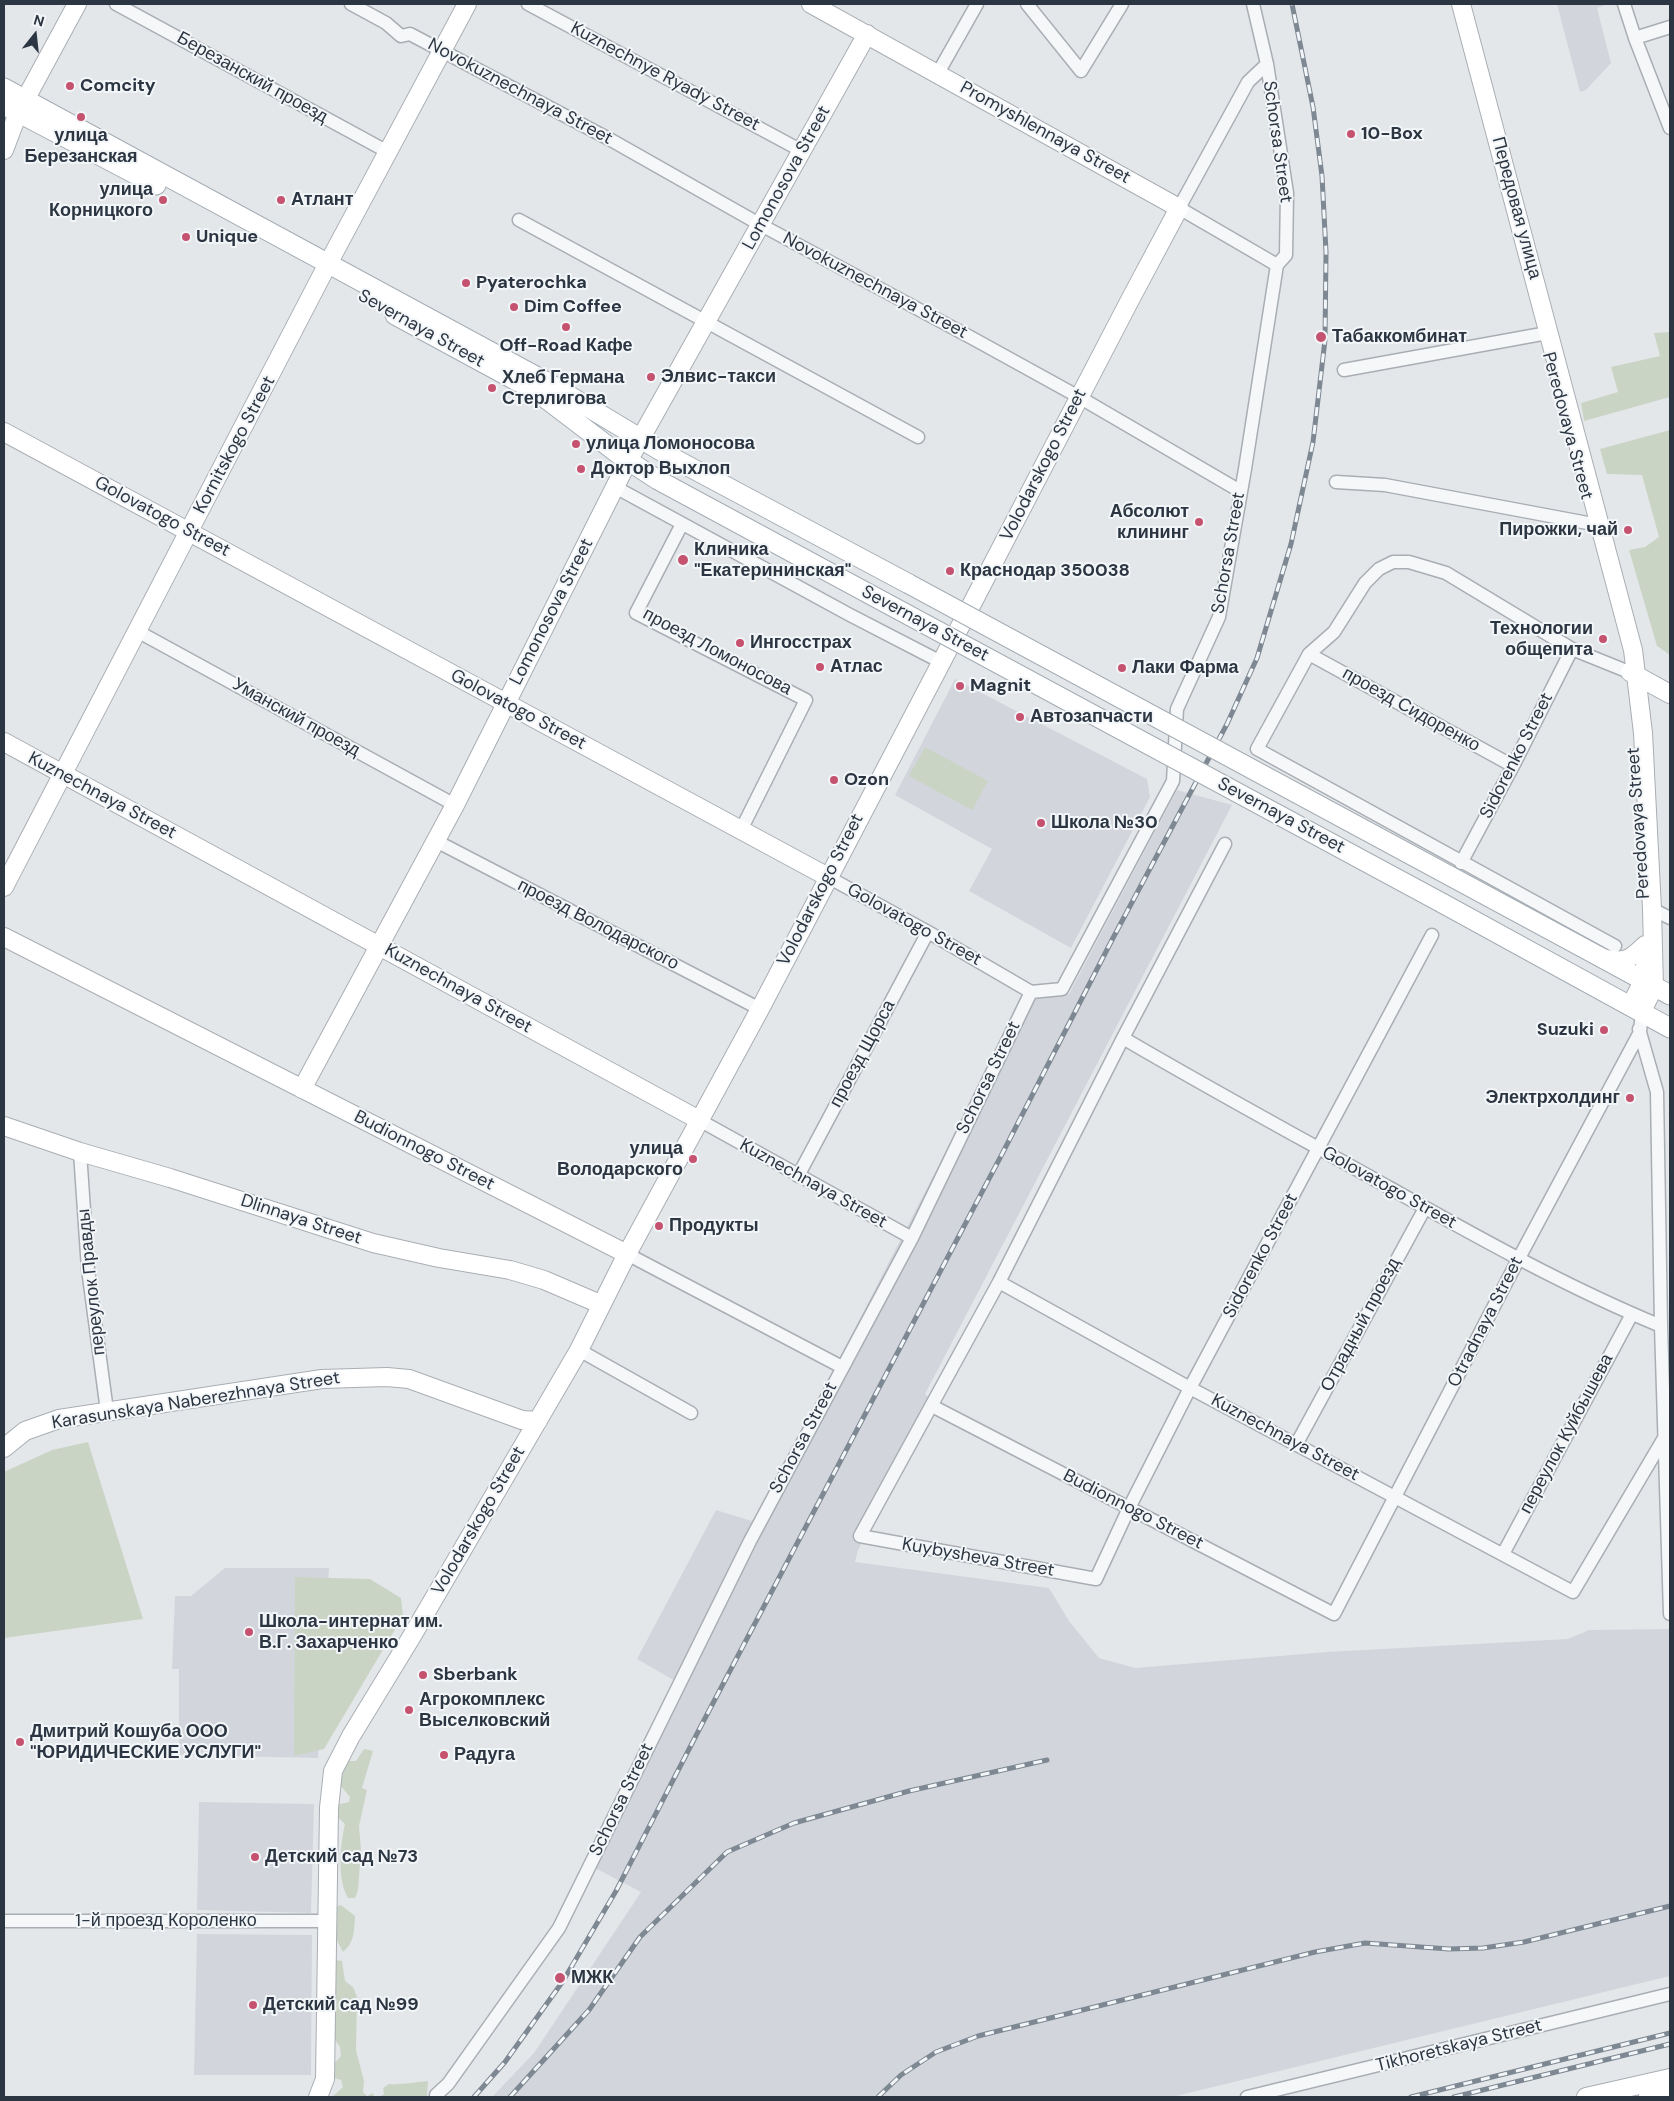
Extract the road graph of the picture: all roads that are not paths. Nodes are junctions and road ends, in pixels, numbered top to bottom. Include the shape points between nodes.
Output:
1 (77, 4) edge
2 (116, 4) edge
3 (351, 4) edge
4 (467, 4) edge
5 (528, 4) edge
6 (811, 4) edge
7 (977, 4) edge
8 (1028, 4) edge
9 (1122, 4) edge
10 (1253, 4) edge
11 (1453, 4) edge
12 (1461, 4) edge
13 (1624, 4) edge
14 (1670, 27) edge
15 (866, 34) junction
16 (1635, 38) junction
17 (442, 51) junction
18 (1267, 64) junction
19 (938, 73) junction
20 (4, 88) edge
21 (16, 106) edge
22 (1670, 128) edge
23 (4, 150) edge
24 (802, 151) junction
25 (388, 152) junction
26 (1179, 208) junction
27 (519, 220) dead end
28 (762, 225) junction
29 (1277, 265) junction
30 (325, 270) junction
31 (707, 322) junction
32 (1542, 334) junction
33 (1344, 370) dead end
34 (1079, 397) junction
35 (4, 432) edge
36 (918, 437) dead end
37 (641, 439) junction
38 (628, 461) junction
39 (1336, 482) dead end
40 (615, 487) junction
41 (1240, 491) junction
42 (682, 524) junction
43 (1593, 524) junction
44 (190, 532) junction
45 (137, 631) junction
46 (1572, 648) junction
47 (1308, 654) junction
48 (941, 662) junction
49 (1634, 679) junction
50 (1667, 699) edge
51 (506, 704) junction
52 (1642, 709) junction
53 (4, 742) edge
54 (1513, 766) junction
55 (61, 774) junction
56 (455, 805) junction
57 (741, 830) junction
58 (436, 841) junction
59 (1225, 844) dead end
60 (1461, 863) junction
61 (828, 877) junction
62 (4, 887) edge
63 (1652, 909) junction
64 (1670, 918) edge
65 (928, 932) junction
66 (1432, 935) dead end
67 (4, 937) edge
68 (1645, 945) junction
69 (381, 946) junction
70 (1609, 952) junction
71 (1656, 988) edge
72 (1031, 992) junction
73 (1636, 1008) junction
74 (760, 1009) junction
75 (1670, 1028) edge
76 (1640, 1032) junction
77 (1123, 1038) junction
78 (302, 1089) junction
79 (1657, 1092) junction
80 (1670, 1100) edge
81 (699, 1120) junction
82 (4, 1126) edge
83 (1319, 1149) junction
84 (80, 1152) junction
85 (798, 1176) junction
86 (1424, 1208) junction
87 (912, 1238) junction
88 (627, 1254) junction
89 (1519, 1258) junction
90 (999, 1282) junction
91 (600, 1304) junction
92 (1632, 1314) junction
93 (1661, 1326) junction
94 (578, 1350) junction
95 (842, 1367) junction
96 (1190, 1388) junction
97 (932, 1406) junction
98 (107, 1411) junction
99 (691, 1413) dead end
100 (538, 1421) junction
101 (1664, 1438) junction
102 (1297, 1443) junction
103 (4, 1448) edge
104 (1396, 1497) junction
105 (1129, 1508) junction
106 (1503, 1554) junction
107 (1096, 1579) joint
108 (1334, 1614) joint
109 (1670, 1614) edge
110 (4, 1921) edge
111 (328, 1921) junction
112 (1670, 1994) edge
113 (1670, 2078) edge
114 (325, 2079) junction
115 (1670, 2092) edge
116 (436, 2095) dead end
117 (306, 2097) edge
118 (318, 2097) edge
119 (1248, 2097) edge
120 (1586, 2097) edge
121 (1648, 2097) edge

1 - 21 street
2 - 25 street, Березанский проезд
3 - 17 street, Novokuznechnaya Street via 386,23 401,36 410,34
4 - 17 street, Kornitskogo Street
5 - 24 street, Kuznechnye Ryady Street
6 - 15 street, Promyshlennaya Street
7 - 19 street
8 - 9 street via 1081,71
10 - 18 street, Schorsa Street
11 - 32 street, Peredovaya Street
12 - 49 street, Передовая улица via 1633,650
13 - 16 street
14 - 16 street
15 - 19 street, Promyshlennaya Street
15 - 24 street, Lomonosova Street
16 - 22 street
17 - 25 street, Kornitskogo Street
17 - 28 street, Novokuznechnaya Street
18 - 26 street, Volodarskogo Street via 1248,82
18 - 29 street, Schorsa Street via 1287,193 1286,255
19 - 26 street, Promyshlennaya Street
20 - 21 main road, Severnaya Street
21 - 23 street
21 - 30 main road, Severnaya Street
24 - 28 street, Lomonosova Street
25 - 30 street, Kornitskogo Street
26 - 29 street, Promyshlennaya Street
26 - 34 street, Volodarskogo Street
27 - 31 street
28 - 31 street, Lomonosova Street
28 - 34 street, Novokuznechnaya Street
29 - 41 street, Schorsa Street
30 - 37 main road, Severnaya Street via 543,380
30 - 38 main road, Severnaya Street via 537,392
30 - 44 street, Kornitskogo Street
31 - 36 street
31 - 37 street, Lomonosova Street
32 - 33 street
32 - 43 street, Peredovaya Street
34 - 41 street, Novokuznechnaya Street
34 - 48 street, Volodarskogo Street
35 - 44 street, Golovatogo Street
37 - 38 street, Lomonosova Street
37 - 70 main road, Severnaya Street, bridge
38 - 40 street, Lomonosova Street
38 - 73 main road, Severnaya Street, bridge
39 - 43 street via 1385,485
40 - 42 street
40 - 51 street, Lomonosova Street
41 - 72 street, Schorsa Street via 1219,617 1178,709 1172,782 1062,989
42 - 48 street
42 - 57 street, проезд Ломоносова via 636,613 806,700
43 - 49 street, Peredovaya Street
44 - 45 street, Kornitskogo Street
44 - 51 street, Golovatogo Street
45 - 55 street, Kornitskogo Street
45 - 56 street, Уманский проезд
46 - 47 street via 1446,573 1409,562 1393,562 1379,569 1365,583 1334,632
46 - 49 street
46 - 54 street, Sidorenko Street
47 - 54 street, проезд Сидоренко
47 - 60 street via 1257,749
48 - 61 street, Volodarskogo Street
49 - 50 street
49 - 52 street, Peredovaya Street
49 - 68 street, Peredovaya Street
50 - 52 street via 1648,701
51 - 56 street, Lomonosova Street
51 - 57 street, Golovatogo Street
52 - 63 street, Peredovaya Street
53 - 55 street, Kuznechnaya Street
54 - 60 street, Sidorenko Street
55 - 62 street, Kornitskogo Street
55 - 69 street, Kuznechnaya Street
56 - 58 street, Lomonosova Street
57 - 61 street, Golovatogo Street
58 - 69 street, Lomonosova Street
58 - 74 street, проезд Володарского
59 - 77 street
60 - 70 street
61 - 65 street, Golovatogo Street
61 - 74 street, Volodarskogo Street
63 - 64 street
63 - 71 street, Peredovaya Street
65 - 72 street, Golovatogo Street
65 - 85 street, проезд Щорса
66 - 83 street, Sidorenko Street
67 - 78 street, Budionnogo Street
68 - 70 street via 1634,956 1619,962
68 - 71 street, Peredovaya Street
69 - 78 street, Lomonosova Street
69 - 81 street, Kuznechnaya Street
70 - 71 main road, Severnaya Street
71 - 73 street, Peredovaya Street
72 - 87 street, Schorsa Street
73 - 75 main road, Severnaya Street
73 - 76 street
74 - 81 street, Volodarskogo Street
76 - 79 street
76 - 89 street, Otradnaya Street
77 - 83 street, Golovatogo Street
77 - 90 street
78 - 88 street, Budionnogo Street
79 - 80 street
79 - 93 street
81 - 85 street, Kuznechnaya Street
81 - 88 street, Volodarskogo Street
82 - 84 street, Dlinnaya Street
83 - 86 street, Golovatogo Street
83 - 96 street, Sidorenko Street
84 - 91 street, Dlinnaya Street via 373,1243 510,1270 544,1280
84 - 98 street, переулок Правды via 88,1269
85 - 87 street, Kuznechnaya Street
86 - 89 street, Golovatogo Street
86 - 102 street, Отрадный проезд
87 - 95 street, Schorsa Street
88 - 91 street, Volodarskogo Street
88 - 95 street, Budionnogo Street
89 - 92 street, Golovatogo Street
89 - 104 street, Otradnaya Street
90 - 96 street, Kuznechnaya Street
90 - 97 street
91 - 94 street, Volodarskogo Street
92 - 93 street, Golovatogo Street
92 - 106 street, переулок Куйбышева
93 - 101 street
94 - 99 street
94 - 100 street, Volodarskogo Street
95 - 116 street, Schorsa Street via 750,1541 559,1928 448,2084
96 - 102 street, Kuznechnaya Street
96 - 105 street, Sidorenko Street
97 - 105 street, Budionnogo Street
97 - 107 street, Kuybysheva Street via 860,1536
98 - 100 street, Karasunskaya Naberezhnaya Street via 322,1379 387,1376 409,1379 522,1420
98 - 103 street, Karasunskaya Naberezhnaya Street via 60,1419 25,1431
100 - 111 street, Volodarskogo Street via 333,1770 329,1808
101 - 106 street, Kuznechnaya Street via 1573,1592
101 - 109 street
102 - 104 street, Kuznechnaya Street
104 - 106 street, Kuznechnaya Street
104 - 108 street, Otradnaya Street
105 - 107 street, Sidorenko Street
105 - 108 street, Budionnogo Street
110 - 111 street, 1-й проезд Короленко
111 - 114 street, Volodarskogo Street
112 - 119 street, Tikhoretskaya Street
113 - 120 street
114 - 117 street
114 - 118 street, Volodarskogo Street
115 - 121 street

